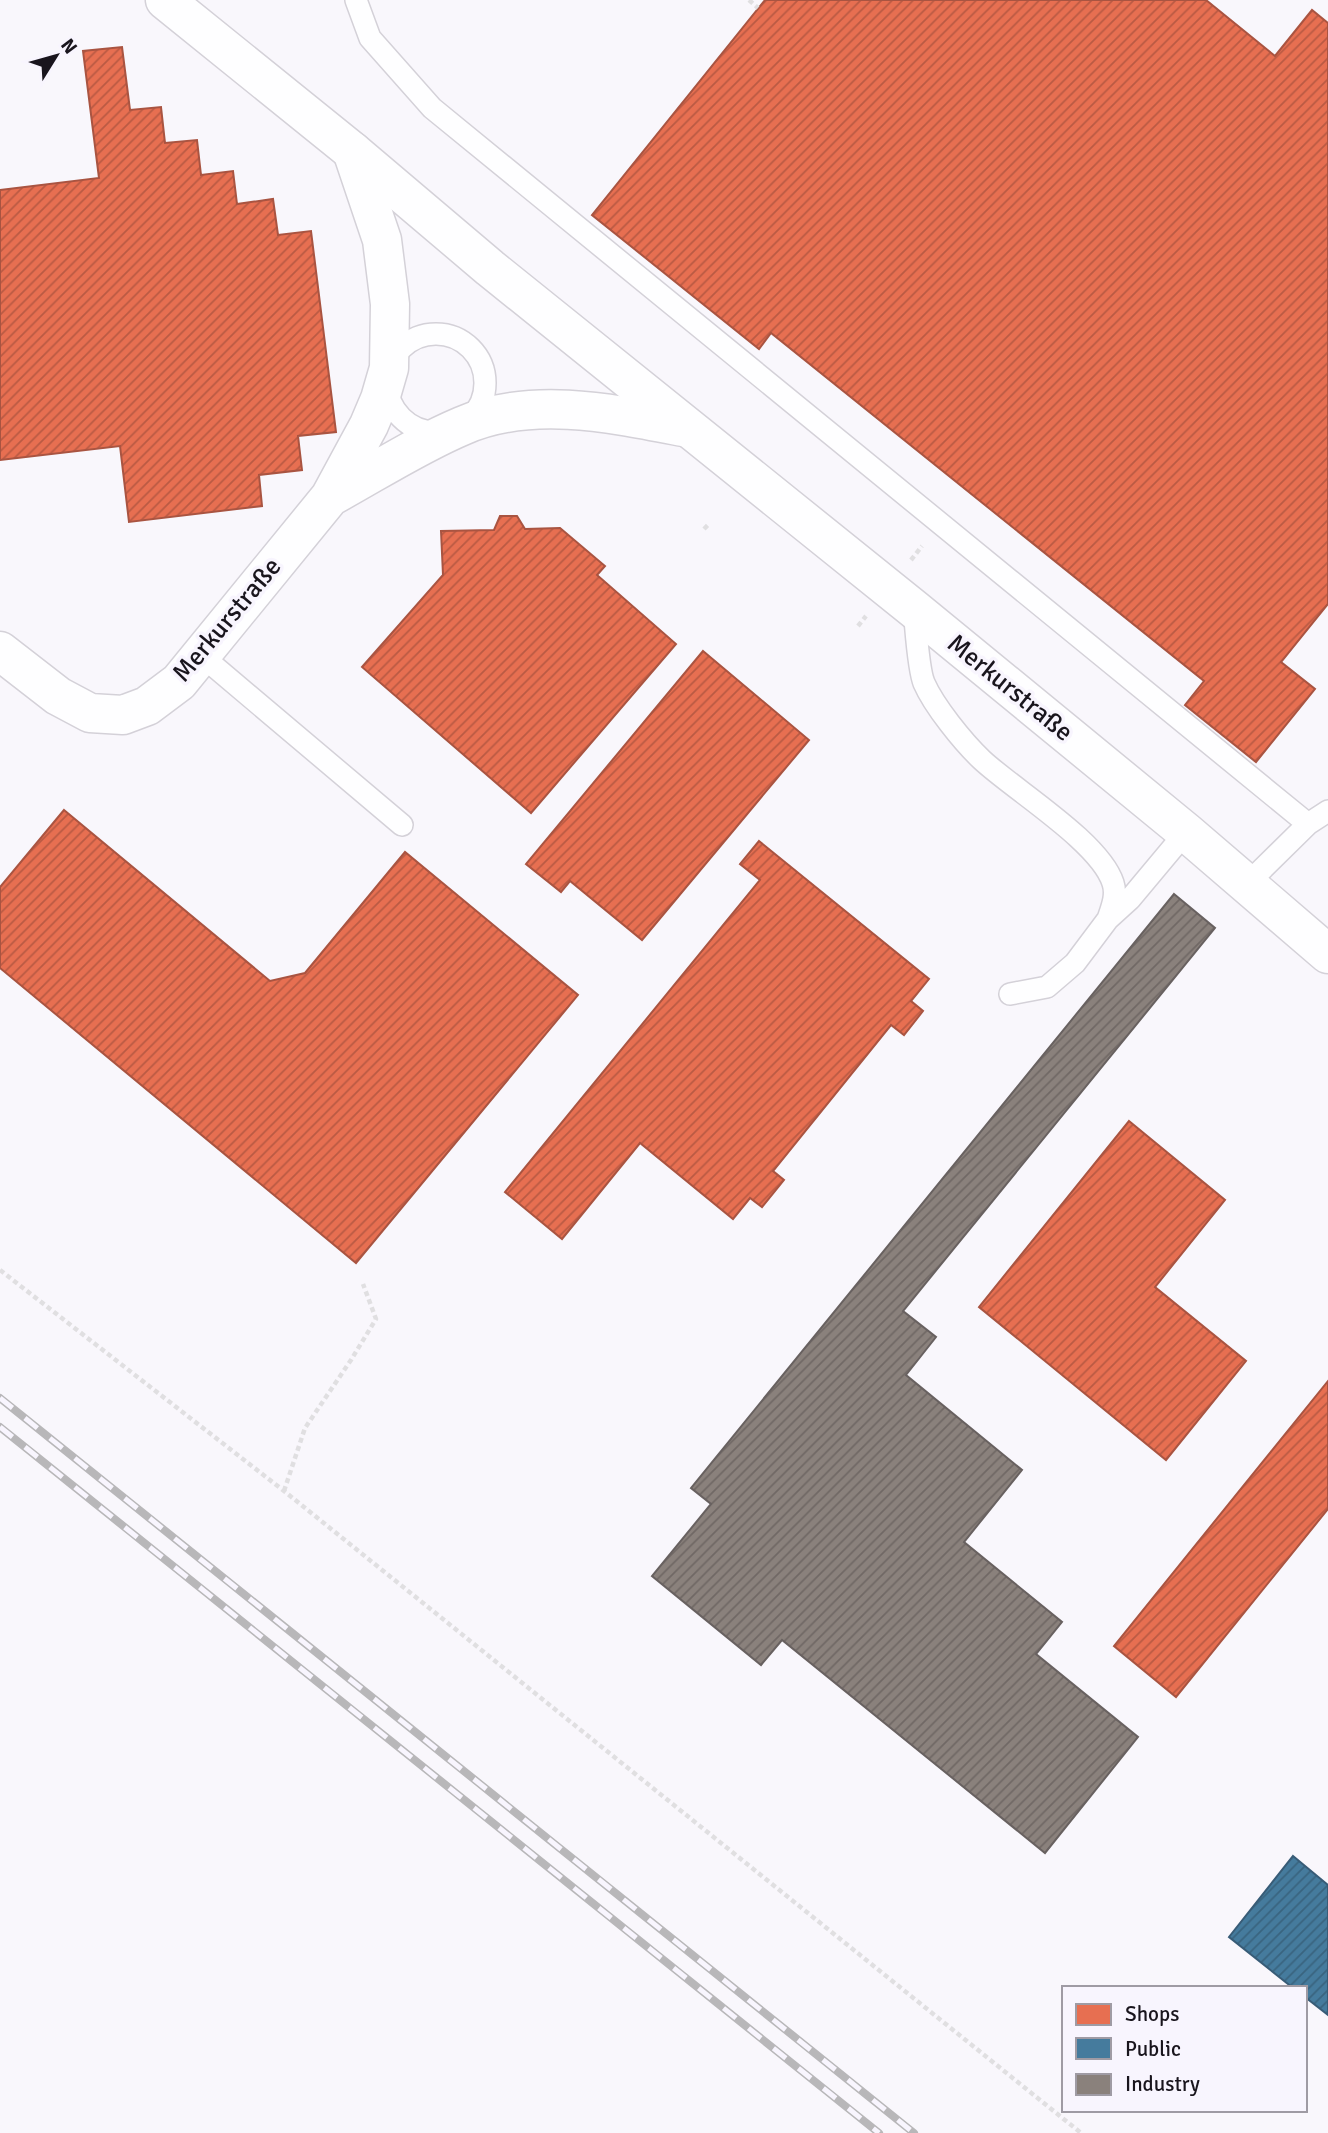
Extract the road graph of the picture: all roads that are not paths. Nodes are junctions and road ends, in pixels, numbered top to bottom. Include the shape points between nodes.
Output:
1 (356, 0) edge
2 (179, 6) edge
3 (352, 151) junction
4 (389, 368) junction
5 (463, 425) junction
6 (688, 428) junction
7 (330, 497) junction
8 (914, 608) junction
9 (0, 651) edge
10 (202, 656) junction
11 (1328, 811) edge
12 (1308, 824) junction
13 (402, 825) dead end
14 (1186, 832) junction
15 (1247, 884) junction
16 (1108, 919) junction
17 (1328, 954) edge
18 (1010, 994) dead end

1 - 12 lane via 370,38 432,108
2 - 3 street, Merkurstraße
3 - 4 street, Merkurstraße via 382,240 390,304
3 - 6 street, Merkurstraße
4 - 5 lane via 389,398 403,420 432,433
4 - 5 lane via 400,349 415,338 431,333 462,340 481,362 486,388 479,409
4 - 7 street, Merkurstraße via 369,425
5 - 6 street, Merkurstraße via 513,412 558,409
5 - 7 street, Merkurstraße
6 - 8 street, Merkurstraße
7 - 10 street, Merkurstraße
8 - 14 street, Merkurstraße
8 - 16 lane via 923,682 950,724 981,759 1102,861 1115,896
9 - 10 street, Merkurstraße via 58,696 90,713 123,715 147,706 179,682
10 - 13 lane
11 - 12 lane
12 - 15 lane
14 - 15 street, Merkurstraße
14 - 16 lane
15 - 17 street, Merkurstraße
16 - 18 lane via 1075,962 1047,987

